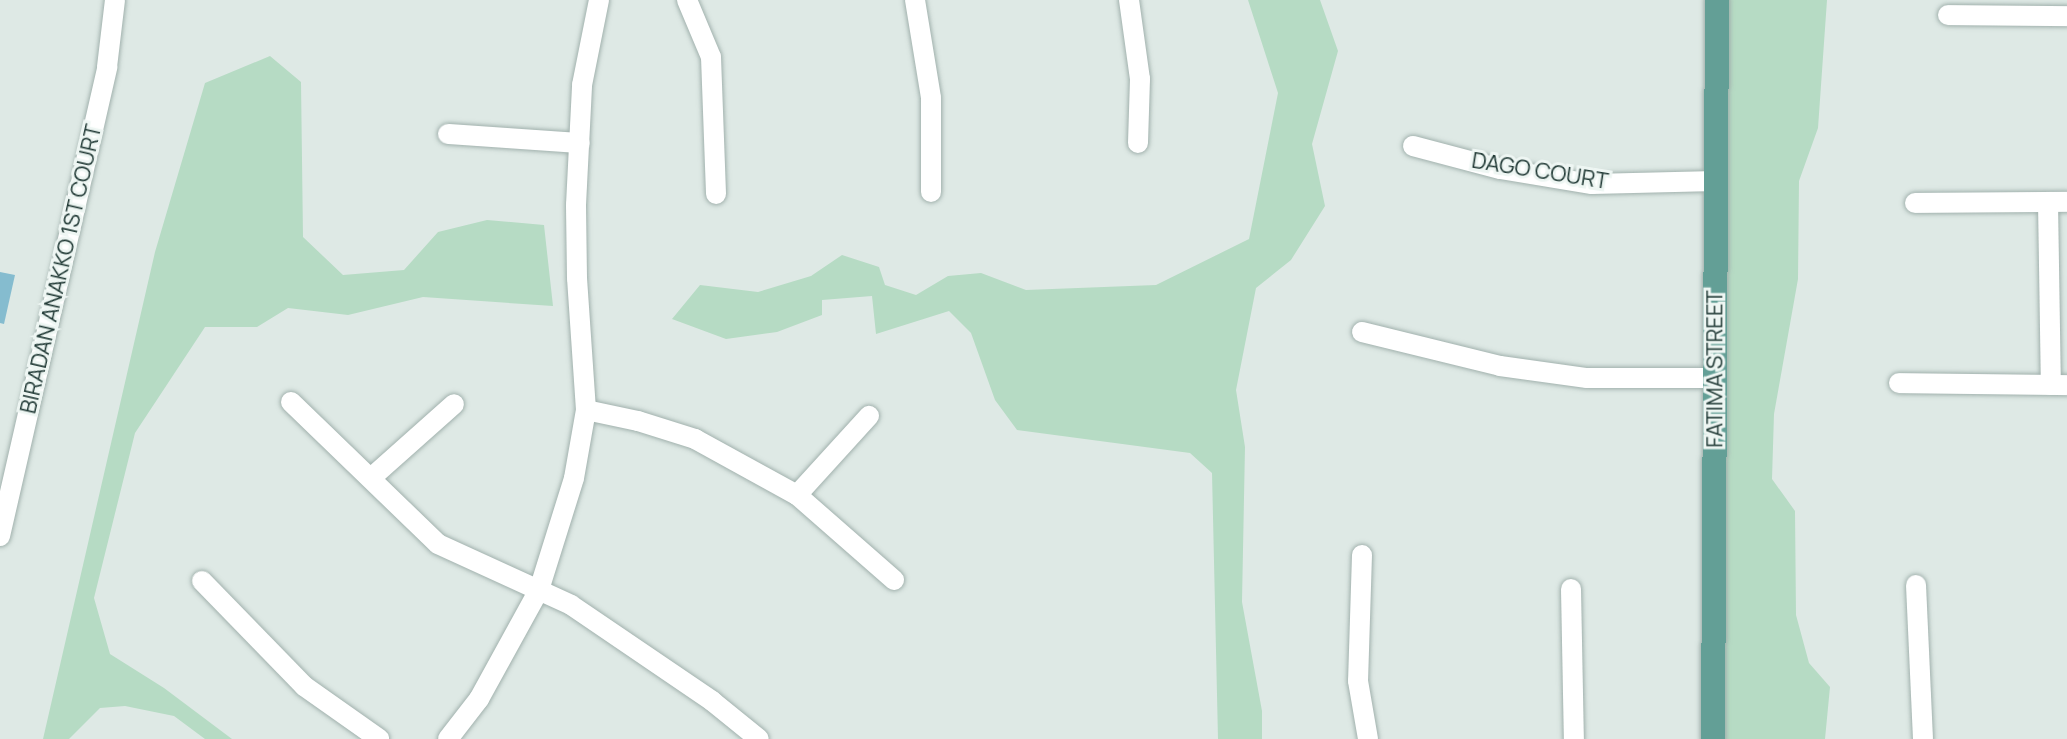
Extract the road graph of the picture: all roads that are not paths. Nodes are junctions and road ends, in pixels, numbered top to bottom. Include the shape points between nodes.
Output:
1 (115, 0) edge
2 (599, 0) edge
3 (687, 0) edge
4 (915, 0) edge
5 (1129, 0) edge
6 (1717, 0) edge
7 (1948, 15) dead end
8 (2067, 16) edge
9 (448, 134) dead end
10 (580, 143) junction
11 (1138, 143) dead end
12 (1413, 146) dead end
13 (1716, 181) junction
14 (931, 192) dead end
15 (716, 194) dead end
16 (2057, 202) edge
17 (1915, 203) dead end
18 (1362, 332) dead end
19 (1715, 378) junction
20 (1899, 383) dead end
21 (2059, 385) edge
22 (291, 402) dead end
23 (454, 404) dead end
24 (586, 410) junction
25 (869, 416) dead end
26 (371, 478) junction
27 (797, 495) junction
28 (0, 536) edge
29 (1362, 555) dead end
30 (894, 580) dead end
31 (202, 581) dead end
32 (1916, 585) dead end
33 (1571, 589) dead end
34 (539, 590) junction
35 (379, 739) edge
36 (448, 739) edge
37 (759, 739) edge
38 (1368, 739) edge
39 (1574, 739) edge
40 (1713, 739) edge
41 (1923, 739) edge

1 - 28 street, BIRADAN ANAKKO 1ST COURT via 107,67
2 - 10 street via 582,85
3 - 15 street via 711,57
4 - 14 street via 931,98
5 - 11 street via 1140,79
6 - 13 main road, FATIMA STREET
7 - 8 street
9 - 10 street
10 - 24 street via 577,278
12 - 13 street, DAGO COURT via 1500,169 1592,184
13 - 19 main road, FATIMA STREET
16 - 17 street
16 - 21 street
18 - 19 street via 1500,366 1587,378
19 - 40 main road, FATIMA STREET
20 - 21 street
22 - 26 street
23 - 26 street
24 - 27 street via 695,439
24 - 34 street via 574,478
25 - 27 street
26 - 34 street via 438,544
27 - 30 street
29 - 38 street via 1358,681
31 - 35 street via 304,686
32 - 41 street
33 - 39 street
34 - 36 street via 479,699
34 - 37 street via 633,646

